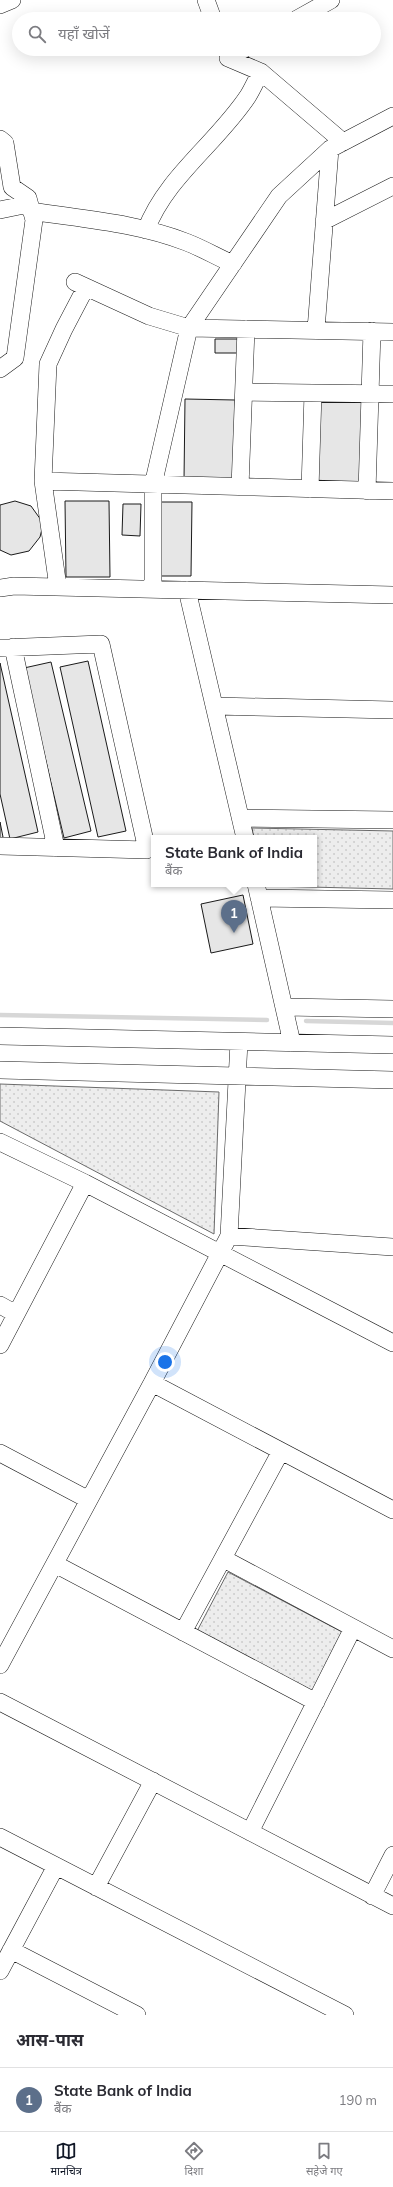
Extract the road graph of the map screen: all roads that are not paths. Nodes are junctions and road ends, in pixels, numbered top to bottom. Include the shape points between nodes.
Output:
1 (12, 0) edge
2 (206, 0) edge
3 (331, 0) edge
4 (0, 5) edge
5 (210, 12) edge
6 (310, 12) edge
7 (232, 56) edge
8 (261, 72) junction
9 (393, 116) edge
10 (0, 139) edge
11 (336, 146) junction
12 (393, 186) edge
13 (30, 208) junction
14 (0, 210) edge
15 (324, 221) junction
16 (146, 230) junction
17 (233, 264) junction
18 (189, 328) junction
19 (246, 329) junction
20 (316, 330) junction
21 (372, 331) junction
22 (393, 332) edge
23 (0, 368) edge
24 (244, 392) junction
25 (313, 393) junction
26 (370, 394) junction
27 (393, 394) edge
28 (43, 481) junction
29 (153, 485) junction
30 (240, 488) junction
31 (310, 489) junction
32 (367, 491) junction
33 (393, 492) edge
34 (58, 587) junction
35 (0, 588) edge
36 (153, 589) junction
37 (187, 590) junction
38 (393, 595) edge
39 (7, 648) edge
40 (214, 706) junction
41 (393, 710) edge
42 (241, 818) junction
43 (393, 820) edge
44 (244, 835) edge
45 (0, 846) edge
46 (56, 848) junction
47 (258, 891) edge
48 (393, 900) edge
49 (285, 1007) junction
50 (393, 1009) edge
51 (0, 1036) edge
52 (239, 1042) junction
53 (292, 1043) junction
54 (393, 1045) edge
55 (0, 1070) edge
56 (238, 1077) junction
57 (393, 1080) edge
58 (0, 1142) edge
59 (85, 1183) junction
60 (229, 1236) junction
61 (393, 1247) edge
62 (220, 1254) junction
63 (0, 1305) edge
64 (16, 1314) junction
65 (393, 1343) edge
66 (0, 1345) edge
67 (152, 1383) junction
68 (281, 1451) junction
69 (0, 1453) edge
70 (89, 1500) junction
71 (393, 1510) edge
72 (224, 1559) junction
73 (54, 1564) junction
74 (353, 1628) junction
75 (183, 1632) junction
76 (393, 1649) edge
77 (0, 1665) edge
78 (0, 1702) edge
79 (316, 1702) junction
80 (153, 1781) junction
81 (250, 1832) junction
82 (0, 1837) edge
83 (393, 1855) edge
84 (56, 1866) junction
85 (96, 1887) junction
86 (372, 1896) junction
87 (393, 1906) edge
88 (11, 1950) junction
89 (0, 1971) edge
90 (137, 2015) edge
91 (345, 2015) edge

1 - 4 street
2 - 5 street
3 - 6 street
7 - 8 street
8 - 11 street
8 - 16 street via 247,96 174,183 154,211
9 - 11 street
10 - 13 street via 5,143 12,188 28,198
11 - 15 street
11 - 17 street via 279,196
12 - 15 street
13 - 14 street
13 - 16 street
13 - 23 street via 34,220 15,358
15 - 20 street
16 - 17 street via 186,242
17 - 18 street
18 - 19 street
18 - 28 street via 149,316 81,284 48,364
18 - 29 street
19 - 20 street
19 - 24 street
20 - 21 street
21 - 22 street
21 - 26 street
24 - 25 street
24 - 30 street
25 - 26 street
25 - 31 street
26 - 27 street
26 - 32 street
28 - 29 street
28 - 34 street
29 - 30 street
29 - 36 street
30 - 31 street
31 - 32 street
32 - 33 street
34 - 35 street
34 - 36 street
36 - 37 street
37 - 38 street
37 - 40 street
39 - 46 street
39 - 46 street via 101,644 147,850
40 - 41 street
40 - 42 street
42 - 43 street
42 - 44 street
45 - 46 street
47 - 48 street
47 - 49 street
49 - 50 street
49 - 53 street
51 - 52 street
52 - 53 street
52 - 56 street
53 - 54 street
55 - 56 street
56 - 57 street
56 - 60 street
58 - 59 street
59 - 62 street
59 - 64 street
60 - 61 street
60 - 62 street
62 - 65 street
62 - 67 street
63 - 64 street
64 - 66 street
67 - 68 street
67 - 70 street
68 - 71 street
68 - 72 street
69 - 70 street
70 - 73 street
72 - 74 street
72 - 75 street
73 - 75 street
73 - 77 street
74 - 76 street
74 - 79 street
75 - 79 street
78 - 80 street
79 - 81 street
80 - 81 street
80 - 85 street
81 - 86 street
82 - 84 street
83 - 86 street
84 - 85 street
84 - 88 street
85 - 91 street
86 - 87 street
88 - 89 street
88 - 90 street

